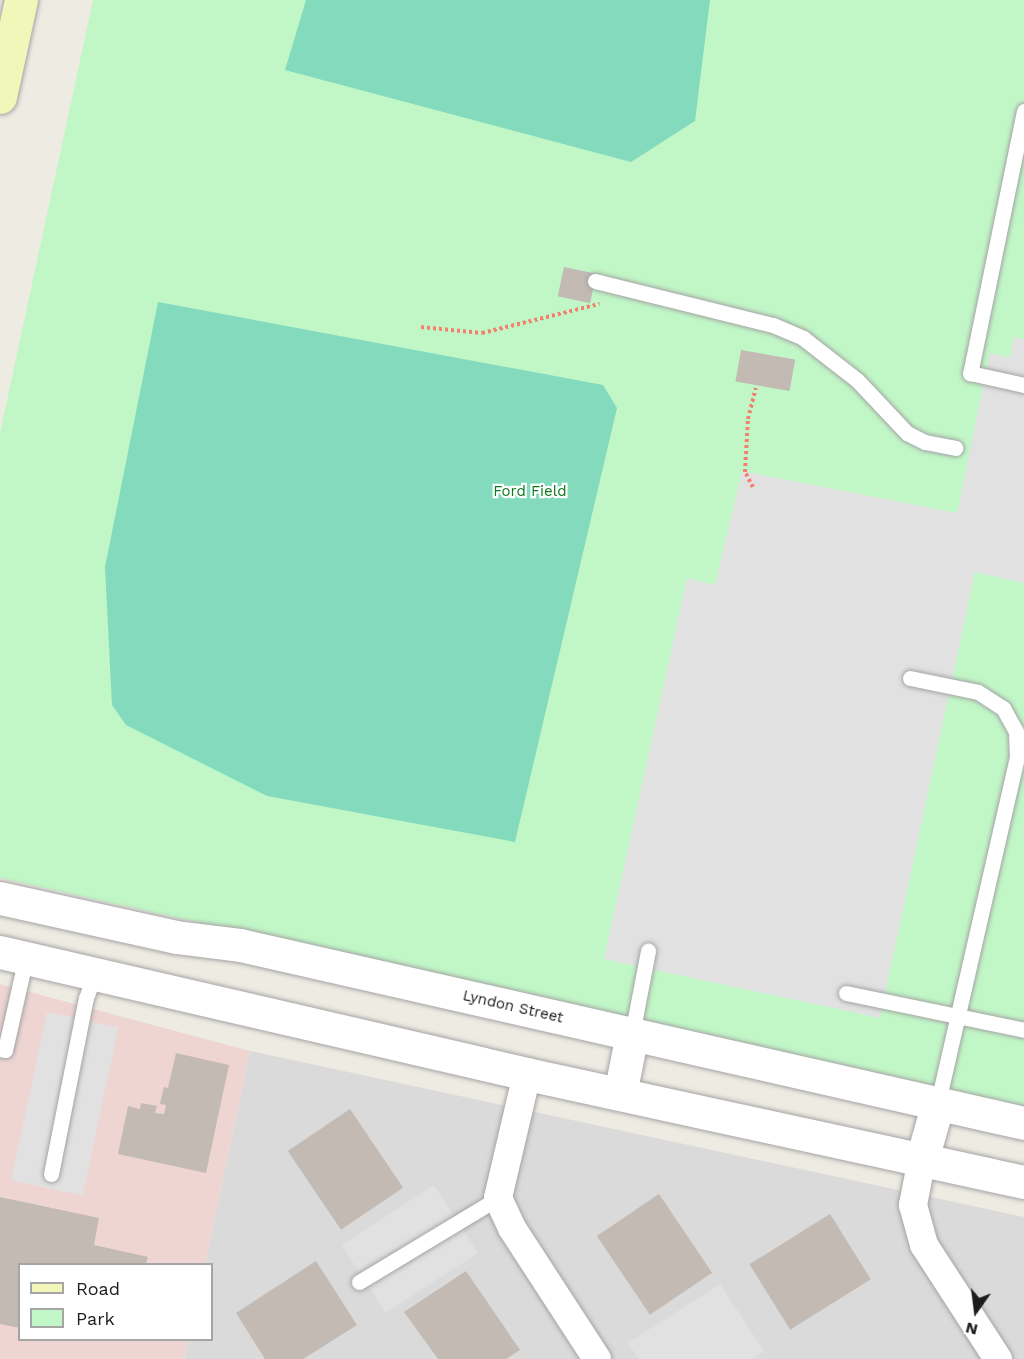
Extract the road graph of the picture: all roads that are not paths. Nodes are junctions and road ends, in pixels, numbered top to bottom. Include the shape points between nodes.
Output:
1 (21, 0) edge
2 (0, 97) edge
3 (1024, 111) edge
4 (595, 281) dead end
5 (1024, 385) edge
6 (955, 448) dead end
7 (910, 678) dead end
8 (0, 898) edge
9 (648, 951) dead end
10 (13, 954) edge
11 (95, 973) junction
12 (846, 993) dead end
13 (957, 1017) junction
14 (1024, 1030) edge
15 (632, 1034) junction
16 (0, 1049) edge
17 (527, 1074) junction
18 (620, 1094) junction
19 (938, 1103) junction
20 (1024, 1123) edge
21 (922, 1159) junction
22 (51, 1174) dead end
23 (1024, 1182) edge
24 (498, 1198) junction
25 (359, 1282) dead end
26 (597, 1359) edge
27 (998, 1359) edge

1 - 2 main road
3 - 5 lane via 970,373
4 - 6 lane via 773,325 802,338 856,380 907,433 925,442
7 - 13 lane via 978,692 1003,708 1016,731 1017,757
8 - 15 street, Lyndon Street via 176,937 240,945
9 - 15 lane
10 - 11 street
10 - 16 lane via 5,1050
11 - 17 street
11 - 22 lane via 86,998
12 - 13 lane
13 - 14 lane
13 - 19 lane
15 - 18 street
15 - 19 street, Lyndon Street
17 - 18 street
17 - 24 street
18 - 21 street
19 - 20 street, Lyndon Street
19 - 21 street
21 - 23 street
21 - 27 street via 913,1205 924,1245
24 - 25 lane
24 - 26 street via 512,1228

